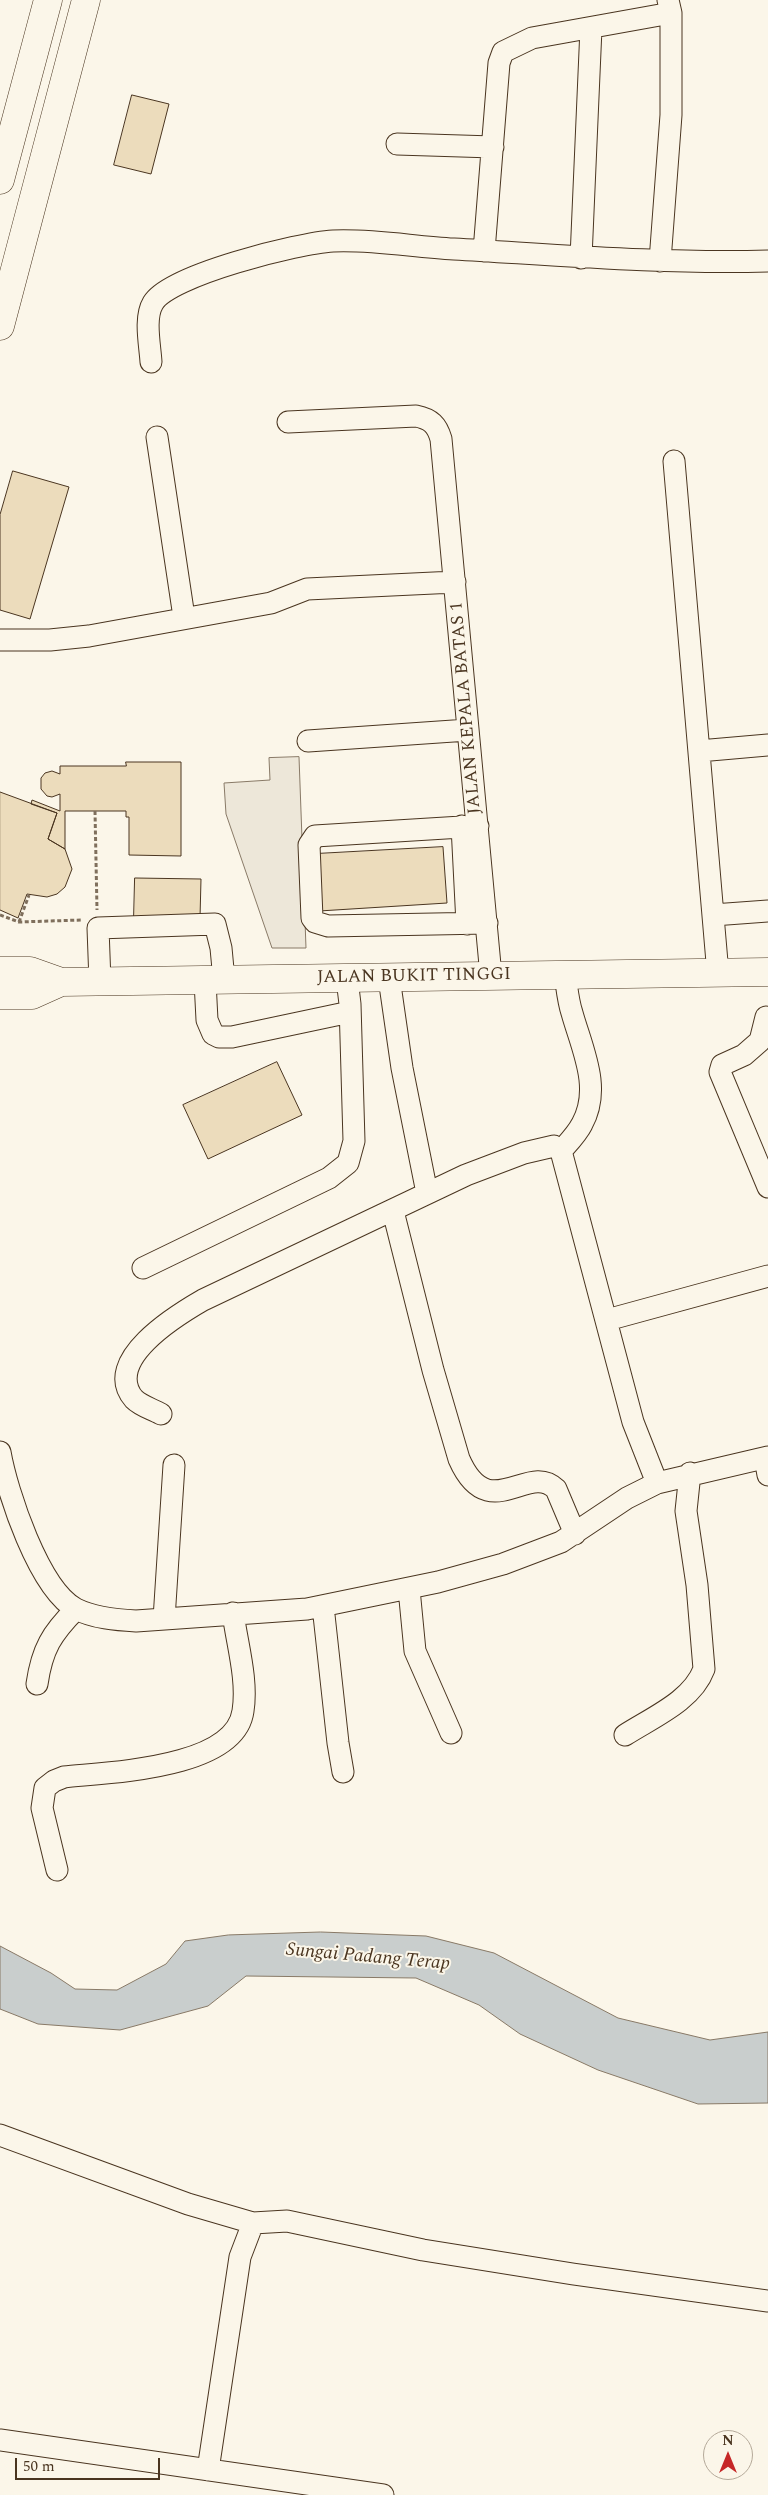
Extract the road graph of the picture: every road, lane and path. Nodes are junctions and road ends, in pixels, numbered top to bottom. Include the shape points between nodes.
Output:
1 (48, 0) edge
2 (86, 0) edge
3 (670, 7) edge
4 (591, 28) junction
5 (6, 136) edge
6 (397, 144) dead end
7 (494, 147) junction
8 (0, 180) edge
9 (484, 251) junction
10 (581, 258) junction
11 (768, 261) edge
12 (660, 262) junction
13 (0, 326) edge
14 (151, 362) dead end
15 (288, 422) dead end
16 (157, 438) dead end
17 (674, 461) dead end
18 (456, 582) junction
19 (184, 617) junction
20 (0, 640) edge
21 (468, 730) junction
22 (308, 741) dead end
23 (768, 745) edge
24 (699, 751) junction
25 (95, 811) dead end
26 (470, 826) junction
27 (29, 895) dead end
28 (768, 911) edge
29 (713, 915) junction
30 (0, 916) edge
31 (20, 922) junction
32 (98, 924) junction
33 (477, 924) junction
34 (0, 971) edge
35 (768, 972) edge
36 (718, 974) junction
37 (565, 975) junction
38 (491, 976) junction
39 (389, 978) junction
40 (347, 979) junction
41 (215, 981) junction
42 (61, 982) junction
43 (100, 982) junction
44 (0, 995) edge
45 (350, 1012) junction
46 (766, 1017) dead end
47 (561, 1151) junction
48 (768, 1187) edge
49 (427, 1194) junction
50 (393, 1211) junction
51 (144, 1268) dead end
52 (768, 1276) edge
53 (607, 1320) junction
54 (161, 1414) dead end
55 (0, 1452) edge
56 (767, 1463) edge
57 (174, 1465) dead end
58 (690, 1473) junction
59 (656, 1483) junction
60 (575, 1534) junction
61 (409, 1588) junction
62 (323, 1606) junction
63 (76, 1609) junction
64 (233, 1613) junction
65 (164, 1619) junction
66 (37, 1684) dead end
67 (451, 1733) dead end
68 (626, 1734) dead end
69 (343, 1772) dead end
70 (57, 1870) dead end
71 (0, 2135) edge
72 (253, 2223) junction
73 (768, 2301) edge
74 (0, 2440) edge
75 (208, 2470) junction
76 (383, 2495) edge

1 - 5 main road
2 - 13 main road
3 - 4 street
3 - 12 street via 671,115
4 - 7 street via 532,38 503,52 499,63
4 - 10 street
5 - 8 main road
6 - 7 street
7 - 9 street
9 - 10 street
9 - 14 street via 332,241 281,250 198,276 169,287 152,304 149,315
10 - 12 street
11 - 12 street
15 - 18 street, JALAN KEPALA BATAS 1 via 416,416 433,423 441,439
16 - 19 street
17 - 24 street
18 - 19 street via 307,590 271,603
18 - 21 street, JALAN KEPALA BATAS 1
19 - 20 street via 90,636
21 - 22 street
21 - 26 street, JALAN KEPALA BATAS 1
23 - 24 street
24 - 29 street
25 - 32 path
26 - 33 street, JALAN KEPALA BATAS 1
26 - 33 street via 316,836 309,845 312,918 328,926
27 - 31 path
28 - 29 street
29 - 36 street
30 - 31 path
31 - 32 path
32 - 41 street via 215,924 222,948
32 - 43 street
33 - 38 street, JALAN KEPALA BATAS 1
34 - 42 main road, JALAN BUKIT TINGGI via 30,972
35 - 36 main road, JALAN BUKIT TINGGI
36 - 37 main road, JALAN BUKIT TINGGI
37 - 38 main road, JALAN BUKIT TINGGI
37 - 47 street via 591,1088 582,1125
38 - 39 main road, JALAN BUKIT TINGGI
39 - 40 main road, JALAN BUKIT TINGGI
39 - 49 street via 402,1068
40 - 41 main road, JALAN BUKIT TINGGI
40 - 45 street
41 - 43 main road, JALAN BUKIT TINGGI
41 - 45 street via 207,1020 213,1034 219,1037
42 - 43 main road, JALAN BUKIT TINGGI
42 - 44 main road, JALAN BUKIT TINGGI via 32,995
45 - 51 street via 354,1141 348,1163 328,1178
46 - 48 street via 760,1041 722,1065 720,1072
47 - 49 street via 554,1146 546,1146 524,1153
47 - 53 street
49 - 50 street
50 - 54 street via 203,1300 164,1324 136,1352 126,1373 133,1397
50 - 60 street via 433,1370 465,1473 477,1485 492,1492 546,1482 556,1489
52 - 53 street
53 - 59 street via 632,1422
55 - 63 street via 20,1520 37,1559 50,1585
56 - 58 street
57 - 65 street
58 - 59 street
58 - 68 street via 686,1511 702,1624 704,1669 700,1679 681,1698
59 - 60 street via 627,1498
60 - 61 street via 520,1558
61 - 62 street
61 - 67 street via 416,1650
62 - 64 street
62 - 69 street
63 - 65 street via 110,1620
63 - 66 street via 51,1636 40,1664
64 - 65 street
64 - 70 street via 242,1674 243,1712 239,1725 222,1743 195,1756 162,1764 64,1777 45,1788 42,1808
71 - 72 street via 188,2204
72 - 73 street via 287,2221 423,2250
72 - 75 street via 238,2264
74 - 75 street
75 - 76 street

